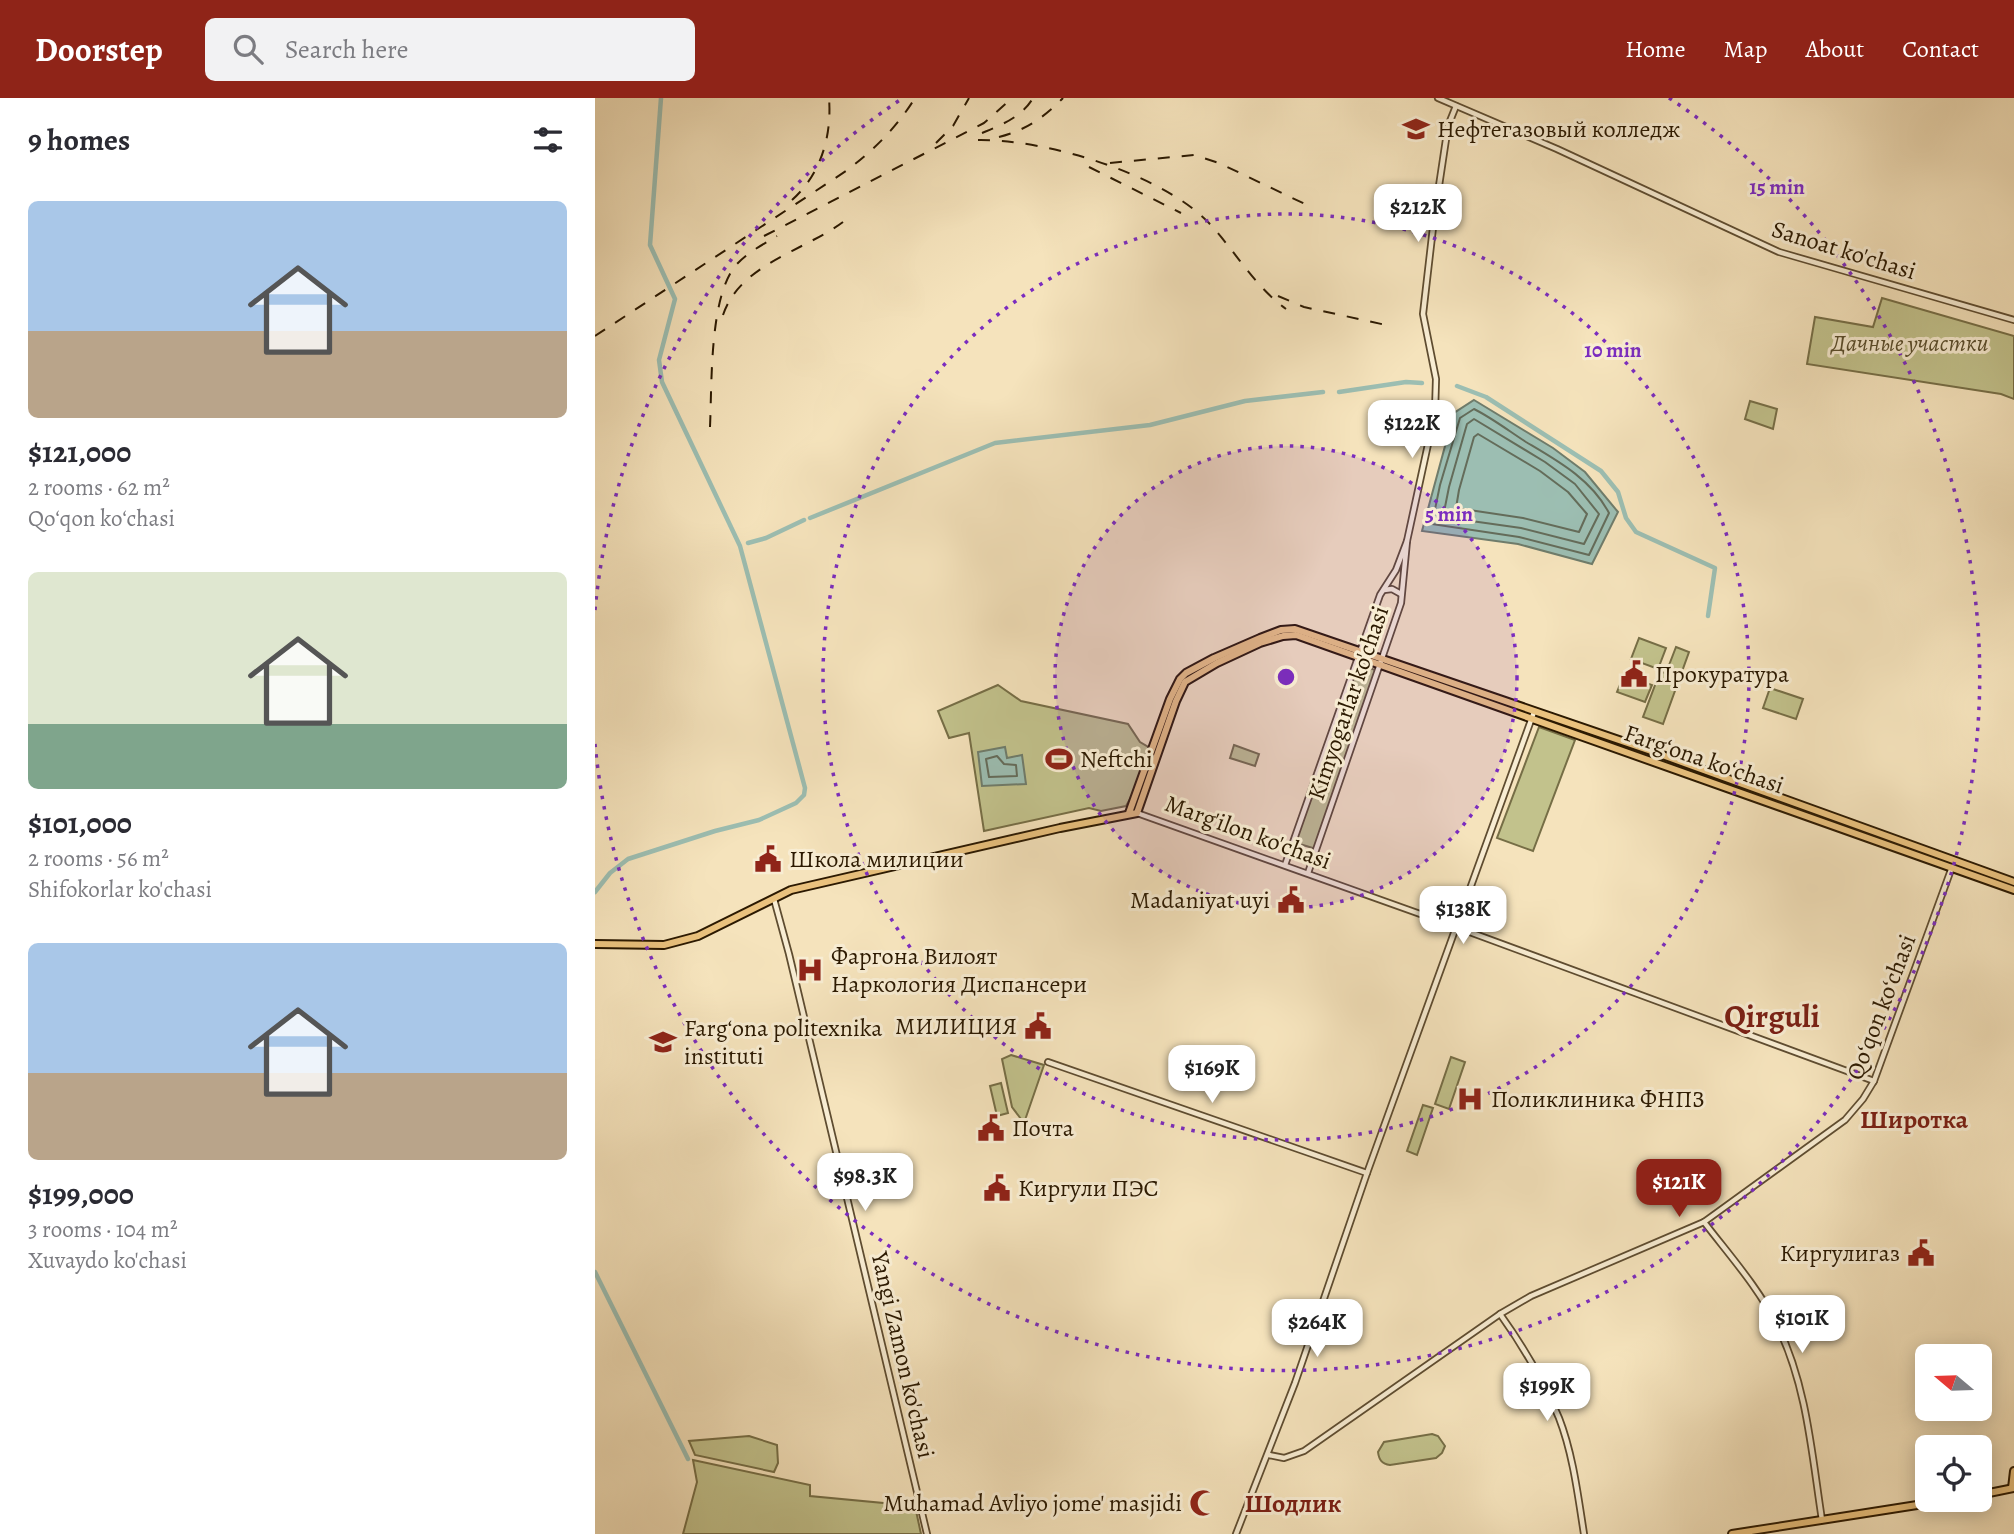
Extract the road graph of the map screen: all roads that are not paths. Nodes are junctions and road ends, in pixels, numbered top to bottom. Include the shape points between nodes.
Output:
1 (1438, 98) edge
2 (1456, 106) junction
3 (2014, 320) edge
4 (1407, 541) junction
5 (1382, 591) junction
6 (1401, 595) junction
7 (1359, 653) junction
8 (1382, 662) junction
9 (1533, 715) junction
10 (1133, 813) junction
11 (1953, 863) junction
12 (1285, 865) junction
13 (1308, 873) junction
14 (2014, 882) edge
15 (2014, 890) edge
16 (774, 898) junction
17 (1457, 927) junction
18 (595, 944) edge
19 (1048, 1062) dead end
20 (1874, 1081) junction
21 (1367, 1173) junction
22 (1704, 1222) junction
23 (1500, 1314) junction
24 (1269, 1455) junction
25 (2014, 1471) edge
26 (2013, 1486) edge
27 (1992, 1492) edge
28 (1915, 1505) edge
29 (1822, 1520) junction
30 (927, 1534) edge
31 (1236, 1534) edge
32 (1584, 1534) edge
33 (1733, 1534) edge

1 - 2 street, Sanoat ko'chasi
2 - 3 street, Sanoat ko'chasi via 1779,251
2 - 4 street, Kimyogarlar ko'chasi via 1447,135 1423,314 1436,379 1435,412
4 - 5 street, Kimyogarlar ko'chasi
4 - 6 street, Kimyogarlar ko'chasi
5 - 6 street via 1392,589
5 - 7 street, Kimyogarlar ko'chasi
6 - 8 street, Kimyogarlar ko'chasi
7 - 8 main road, Fargʻona koʻchasi
7 - 10 main road, Fargʻona koʻchasi via 1289,635 1260,643 1190,677
7 - 12 street, Kimyogarlar ko'chasi
8 - 9 main road, Fargʻona koʻchasi
8 - 13 street, Kimyogarlar ko'chasi
9 - 11 main road, Fargʻona koʻchasi
9 - 17 street
10 - 12 street, Marg'ilon ko'chasi
10 - 16 main road, Marg'ilon ko'chasi via 791,890
11 - 14 main road, Fargʻona koʻchasi
11 - 15 main road, Fargʻona koʻchasi
11 - 20 street, Qoʻqon koʻchasi
12 - 13 street, Marg'ilon ko'chasi
13 - 17 street, Marg'ilon ko'chasi
16 - 18 main road, Marg'ilon ko'chasi via 684,940 664,945
16 - 30 street, Yangi Zamon ko'chasi
17 - 20 street, Marg'ilon ko'chasi
17 - 21 street
19 - 21 street
20 - 22 street, Qoʻqon koʻchasi via 1860,1103 1830,1132
21 - 24 street
22 - 23 street, Qoʻqon koʻchasi via 1531,1296
22 - 29 street via 1755,1288 1784,1342 1807,1426
23 - 24 street, Qoʻqon koʻchasi via 1304,1451 1285,1458
23 - 32 street via 1559,1419
24 - 31 street
25 - 26 main road
26 - 27 main road
28 - 29 main road
29 - 33 main road

